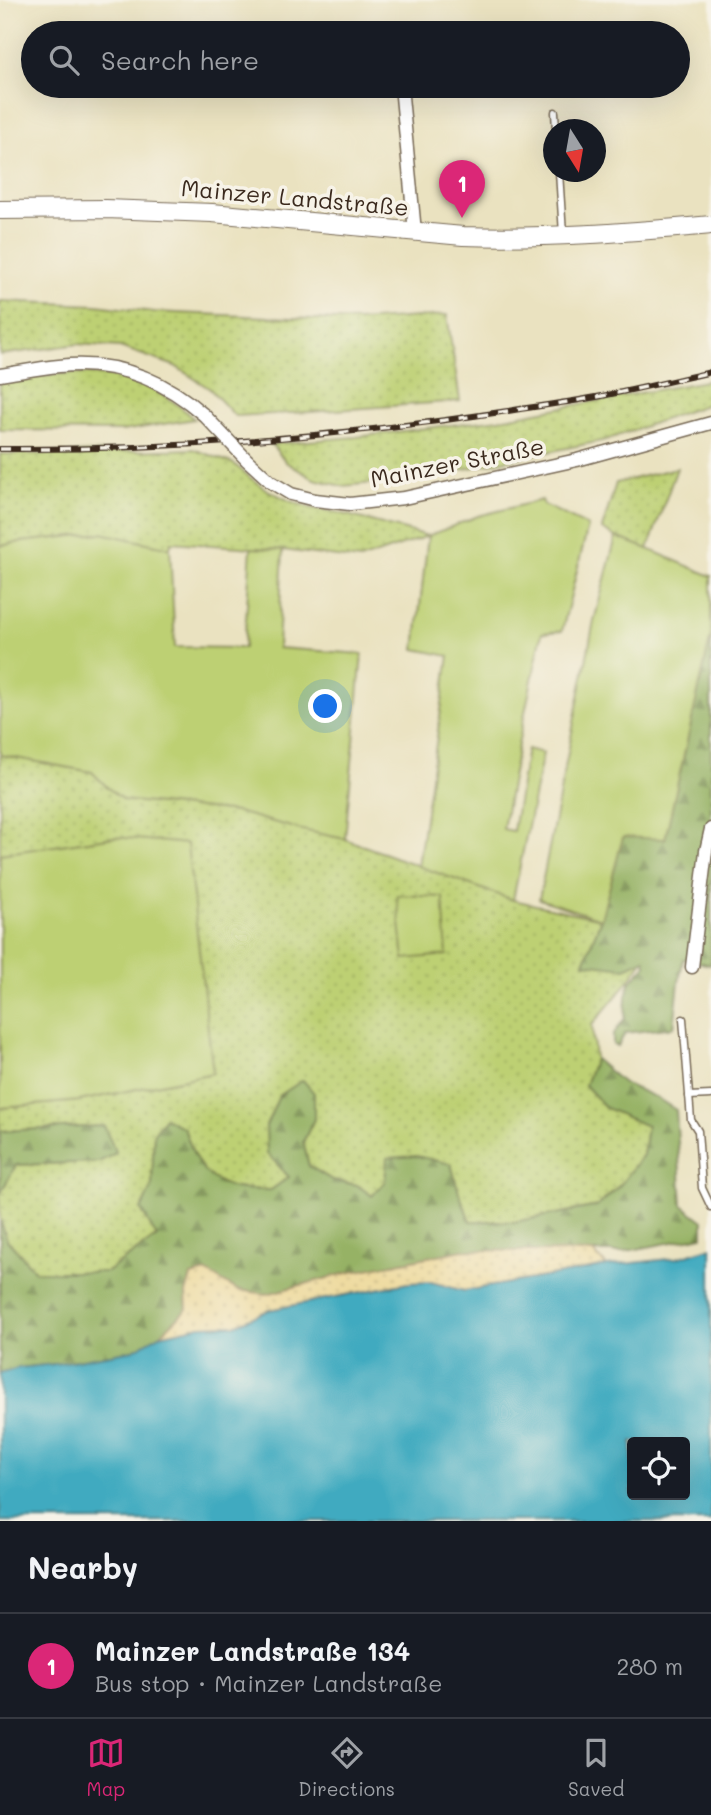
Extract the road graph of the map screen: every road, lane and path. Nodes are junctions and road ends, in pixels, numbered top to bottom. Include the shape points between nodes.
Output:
1 (402, 98) edge
2 (555, 112) dead end
3 (555, 119) edge
4 (560, 182) edge
5 (0, 210) edge
6 (711, 225) edge
7 (415, 232) junction
8 (564, 236) junction
9 (0, 374) edge
10 (711, 424) edge
11 (711, 829) edge
12 (692, 967) dead end
13 (683, 1019) dead end
14 (711, 1095) edge
15 (689, 1096) junction
16 (711, 1208) edge

1 - 7 street
2 - 3 lane
4 - 8 lane
5 - 7 main road, Mainzer Landstraße via 173,211
6 - 8 main road, Mainzer Landstraße
7 - 8 main road, Mainzer Landstraße
9 - 10 street, Mainzer Straße, bridge via 88,365 145,377 186,400 271,482 291,494 350,504 404,498 577,460
11 - 12 street
13 - 15 lane
14 - 15 lane
15 - 16 lane via 691,1120 698,1131 702,1188

